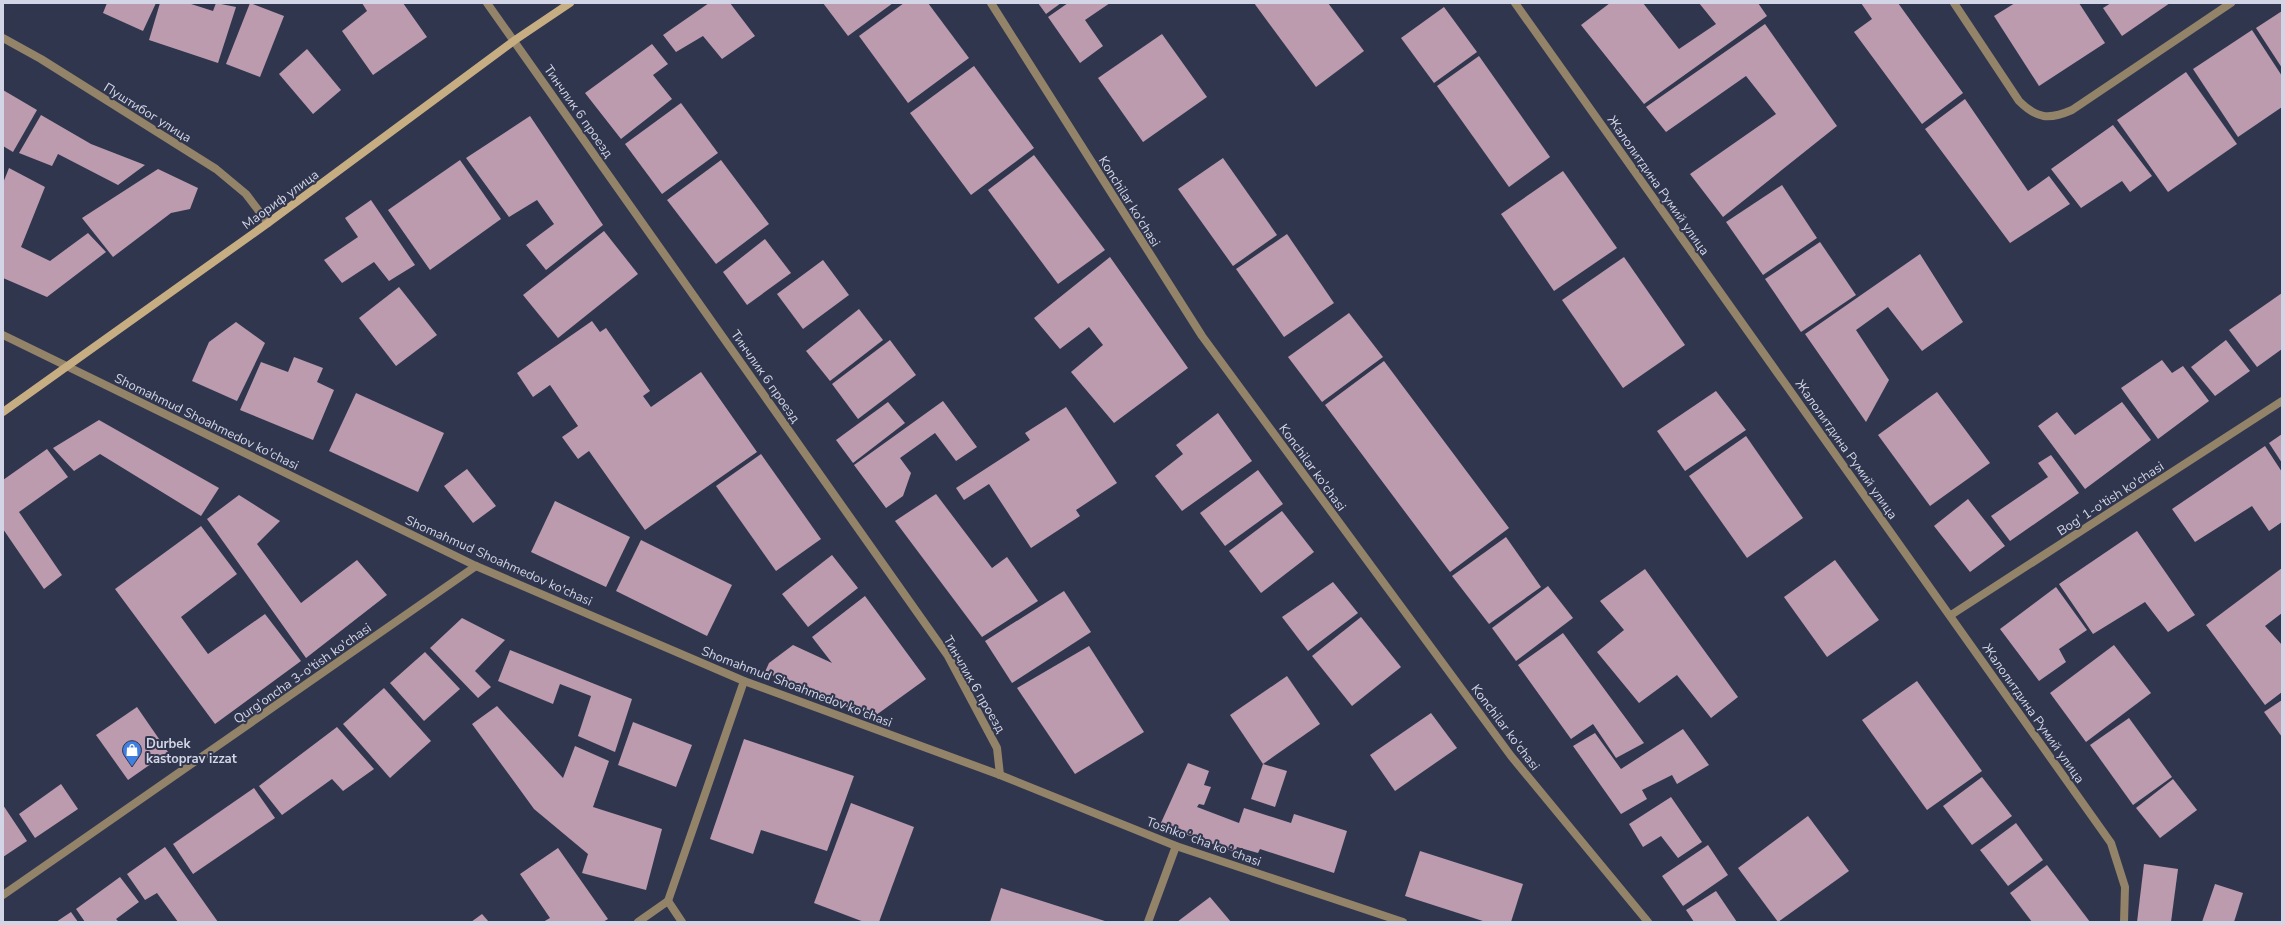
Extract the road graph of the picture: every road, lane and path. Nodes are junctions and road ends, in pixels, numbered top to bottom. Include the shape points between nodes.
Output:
1 (487, 3) edge
2 (570, 3) edge
3 (991, 3) edge
4 (1515, 3) edge
5 (1954, 3) edge
6 (2231, 3) edge
7 (3, 38) edge
8 (515, 40) junction
9 (268, 223) junction
10 (3, 335) edge
11 (69, 366) junction
12 (2282, 401) edge
13 (3, 412) edge
14 (476, 566) junction
15 (1951, 615) junction
16 (744, 681) junction
17 (1000, 774) junction
18 (1176, 846) junction
19 (3, 895) edge
20 (668, 901) junction
21 (638, 922) edge
22 (682, 922) edge
23 (1148, 922) edge
24 (1403, 922) edge
25 (1648, 922) edge
26 (2124, 922) edge

1 - 8 street, Тинчлик 6 проезд
2 - 8 street, Маориф улица
3 - 25 street, Konchilar ko'chasi via 1202,336 1511,756
4 - 15 street, Жалолитдина Румий улица
5 - 6 street via 2019,101 2029,111 2042,116 2057,116 2072,110
7 - 9 street, Пуштибог улица via 41,59 216,169 246,194
8 - 9 street, Маориф улица
8 - 17 street, Тинчлик 6 проезд via 948,656 997,748
9 - 11 street, Маориф улица
10 - 11 street, Shomahmud Shoahmedov ko'chasi
11 - 13 street, Маориф улица
11 - 14 street, Shomahmud Shoahmedov ko'chasi
12 - 15 street, Bog' 1-o'tish ko'chasi
14 - 16 street, Shomahmud Shoahmedov ko'chasi
14 - 19 street, Qurg'oncha 3-o'tish ko'chasi
15 - 26 street, Жалолитдина Румий улица via 2112,843 2125,887
16 - 17 street, Shomahmud Shoahmedov ko'chasi
16 - 20 street
17 - 18 street, Toshkoʻcha koʻchasi
18 - 23 street
18 - 24 street, Toshkoʻcha koʻchasi
20 - 21 street
20 - 22 street

